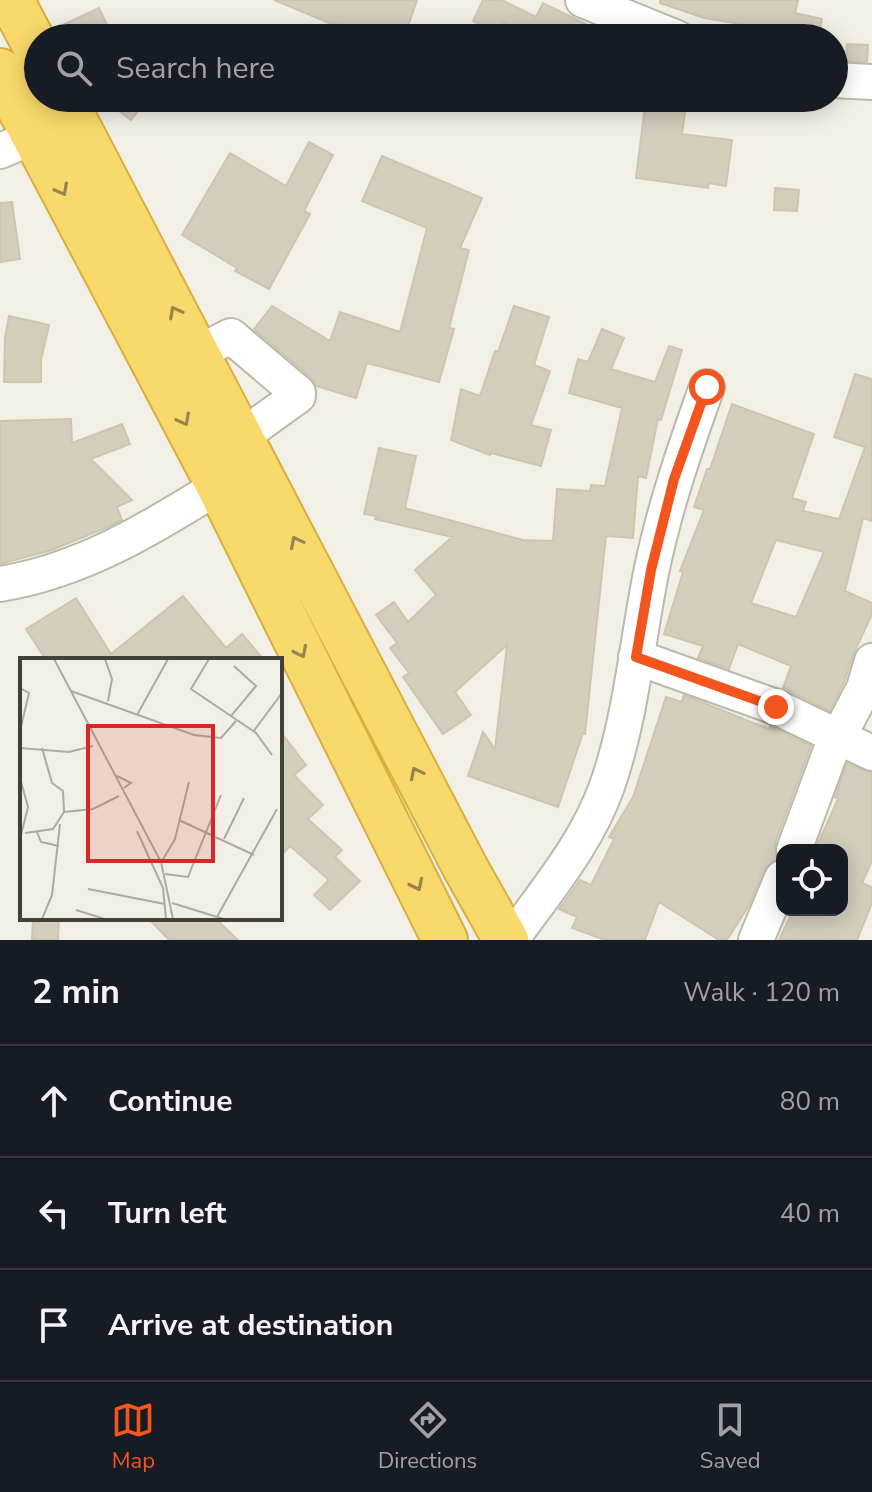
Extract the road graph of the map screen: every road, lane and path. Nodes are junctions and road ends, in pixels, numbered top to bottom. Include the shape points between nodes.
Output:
1 (11, 0) edge
2 (583, 0) edge
3 (642, 24) edge
4 (24, 25) edge
5 (0, 71) edge
6 (848, 81) edge
7 (872, 82) edge
8 (70, 112) edge
9 (17, 144) edge
10 (197, 353) junction
11 (707, 387) dead end
12 (241, 437) junction
13 (219, 486) junction
14 (0, 584) edge
15 (636, 657) junction
16 (872, 661) edge
17 (840, 738) junction
18 (872, 753) edge
19 (796, 844) edge
20 (776, 892) edge
21 (445, 940) edge
22 (509, 940) edge
23 (756, 940) edge

1 - 4 highway
2 - 3 street
5 - 9 highway
6 - 7 street
10 -> 8 highway
9 -> 13 highway
10 - 12 highway
10 - 12 street via 231,336 298,393
11 - 15 street via 674,479
22 -> 12 highway via 466,869
13 - 14 street via 97,556 32,579
13 -> 21 highway
15 - 17 street via 776,707
15 - 22 street via 607,787 583,839
16 - 17 street
17 - 18 street
17 - 19 street
20 - 23 street

